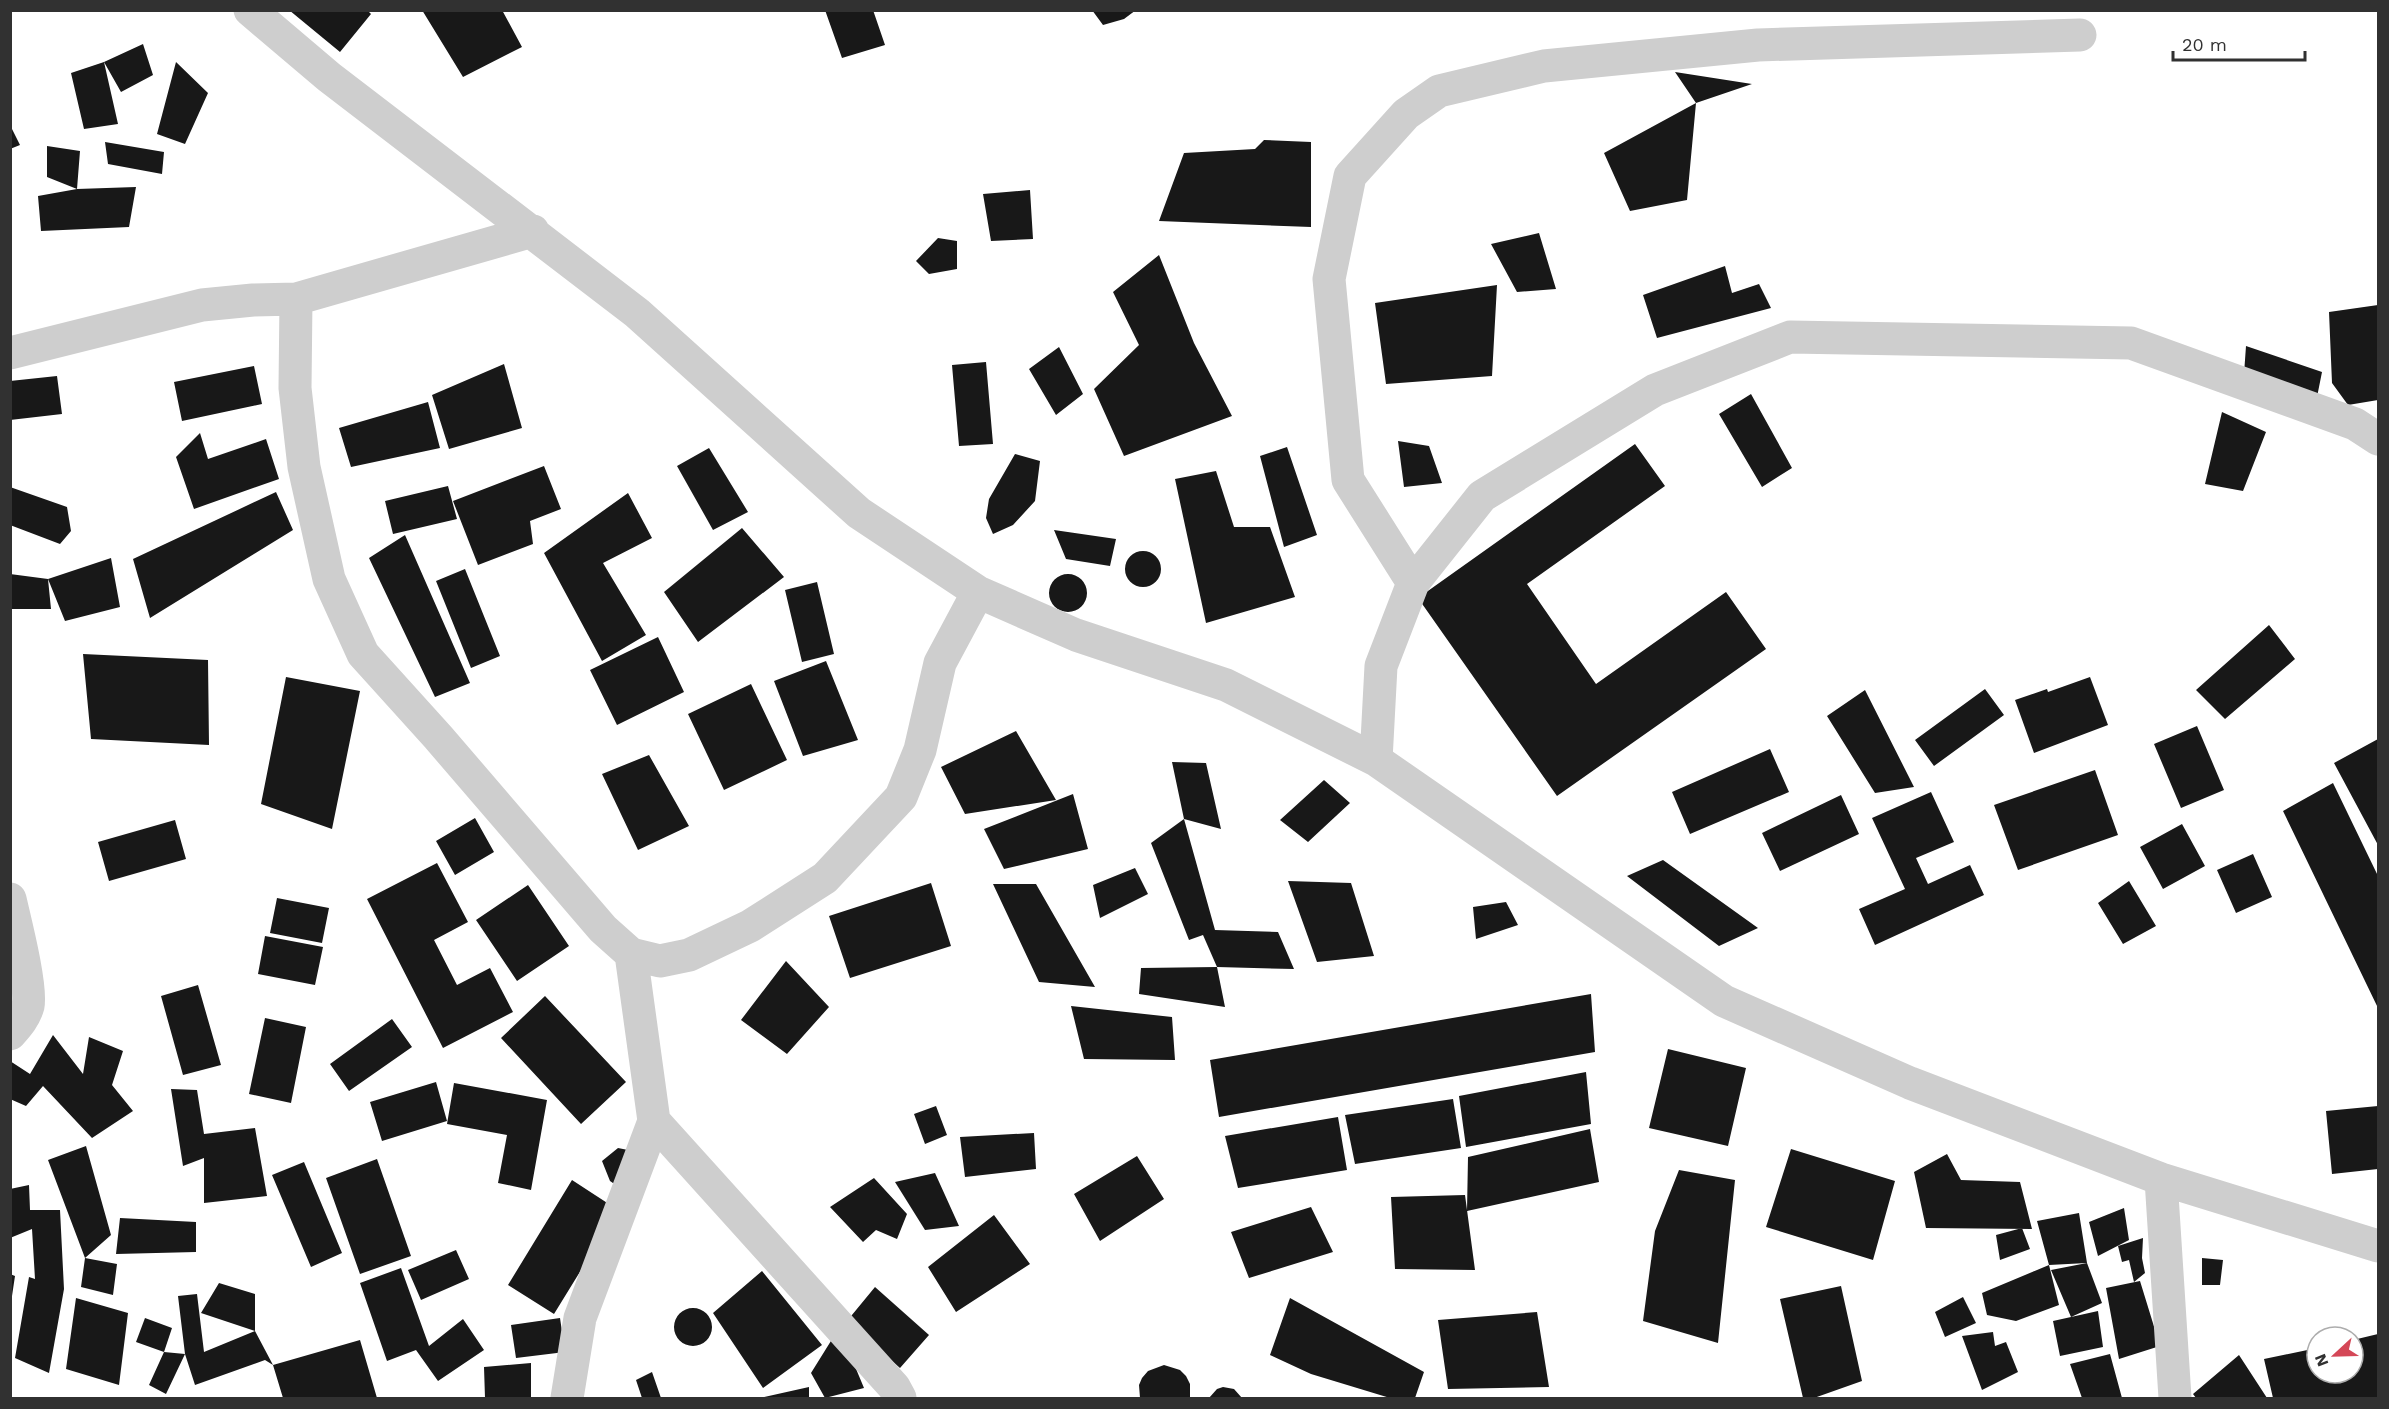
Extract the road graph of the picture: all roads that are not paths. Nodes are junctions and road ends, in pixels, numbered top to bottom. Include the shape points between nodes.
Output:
1 (250, 10) edge
2 (2080, 35) dead end
3 (533, 231) junction
4 (296, 299) junction
5 (10, 353) edge
6 (2379, 439) edge
7 (1413, 583) junction
8 (978, 592) junction
9 (1376, 759) junction
10 (10, 899) edge
11 (631, 954) junction
12 (10, 1034) edge
13 (654, 1121) junction
14 (2161, 1179) junction
15 (2379, 1246) edge
16 (567, 1398) edge
17 (900, 1398) edge
18 (2175, 1398) edge

1 - 3 street via 329,77
2 - 7 street via 1758,45 1544,66 1439,91 1406,114 1350,176 1329,279 1348,480
3 - 4 street
3 - 8 street via 638,313 859,513
4 - 5 street via 202,305
4 - 11 street via 295,388 304,467 329,579 363,654 603,929
6 - 7 street via 2355,424 2131,343 1790,337 1655,390 1482,496
7 - 9 street via 1381,666
8 - 9 street via 1076,635 1226,685
8 - 11 street via 940,663 920,750 901,797 825,878 750,926 689,955 660,961
9 - 14 street via 1724,1001 1910,1083
10 - 12 street via 28,1004 22,1021
11 - 13 street
13 - 16 street via 580,1318
13 - 17 street
14 - 15 street
14 - 18 street

